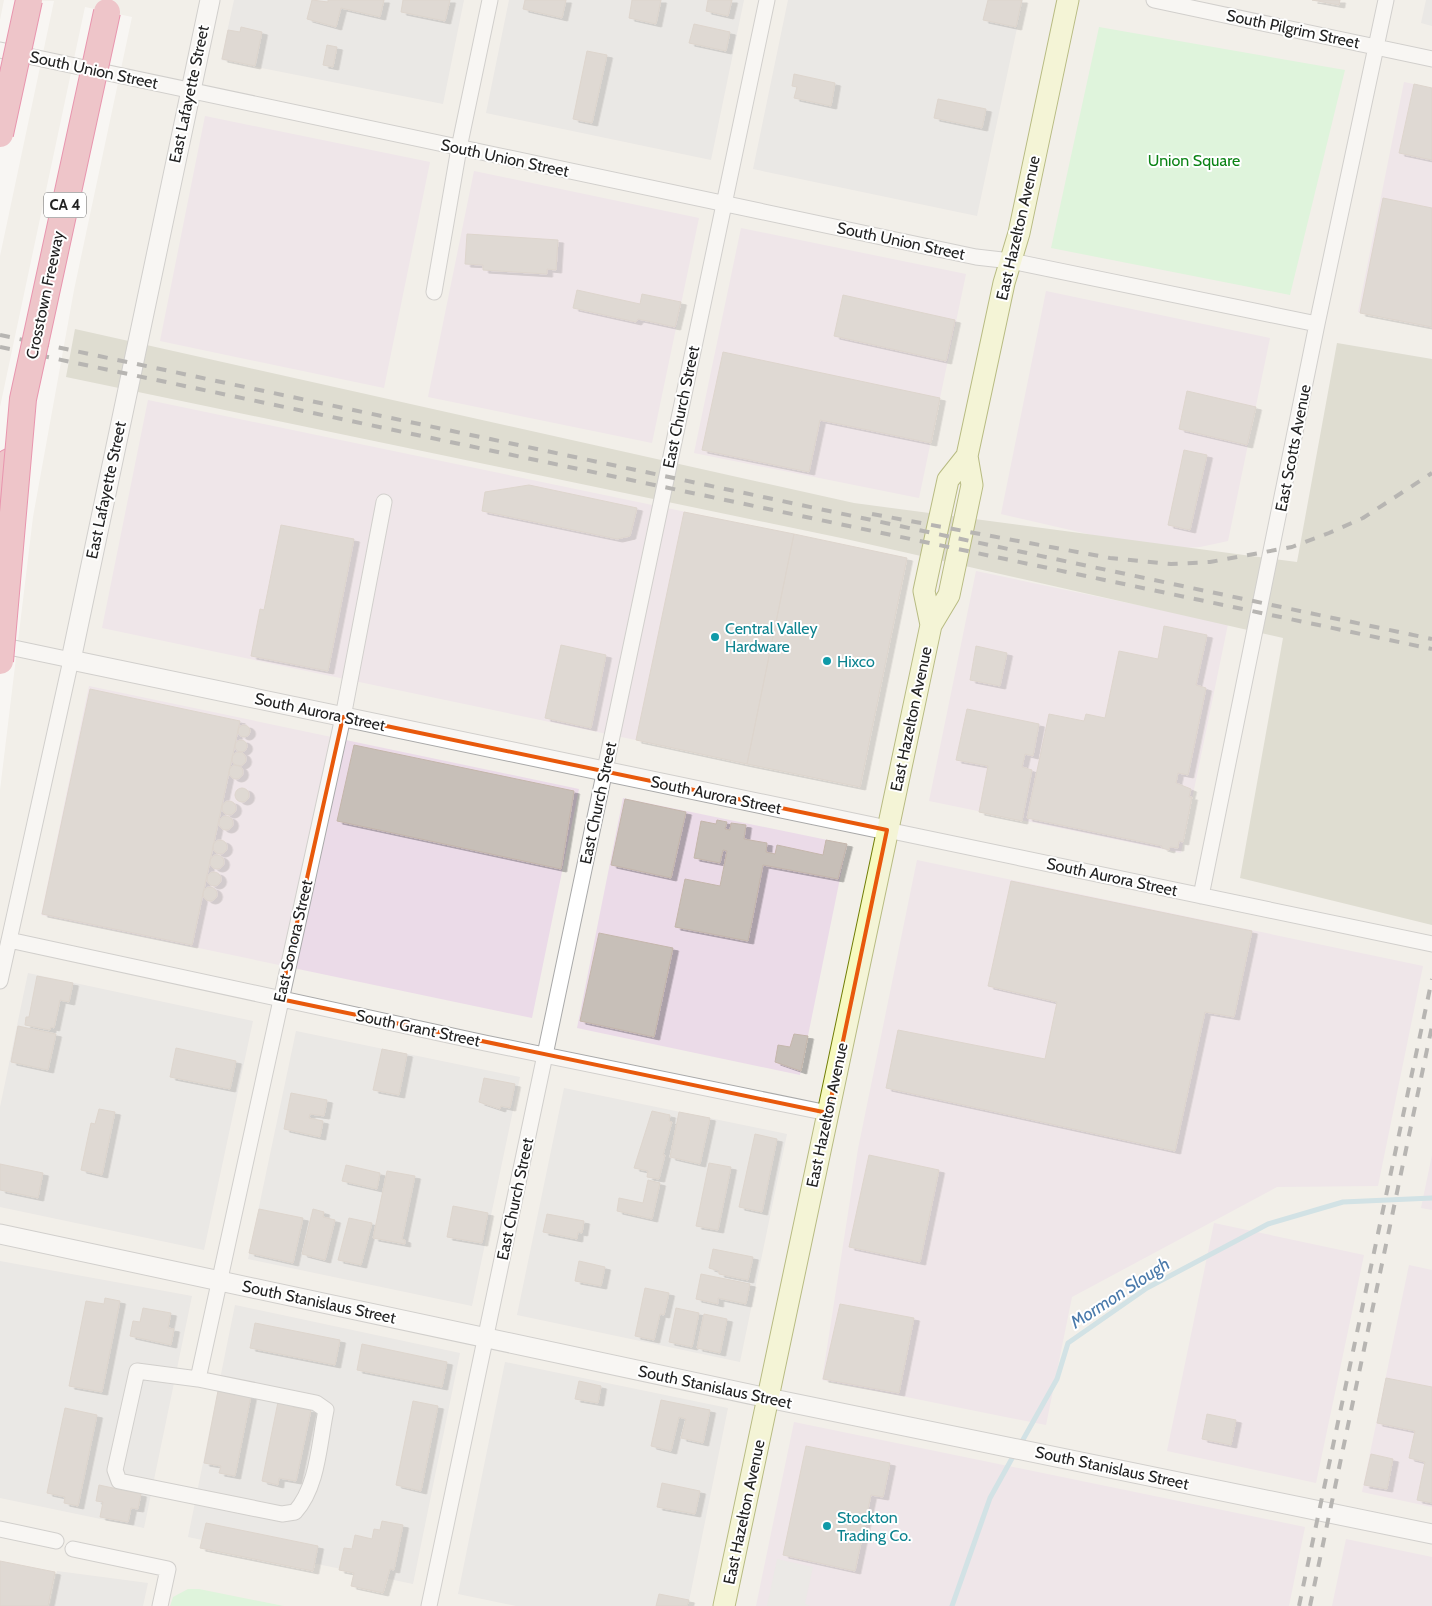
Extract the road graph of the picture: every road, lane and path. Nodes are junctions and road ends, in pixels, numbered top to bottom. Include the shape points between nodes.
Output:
1 (29, 0) edge
2 (210, 0) edge
3 (490, 0) edge
4 (767, 0) edge
5 (1068, 0) edge
6 (1154, 0) edge
7 (1386, 0) edge
8 (108, 6) edge
9 (1376, 47) junction
10 (0, 50) edge
11 (1432, 58) edge
12 (190, 90) junction
13 (0, 134) edge
14 (459, 148) junction
15 (724, 204) junction
16 (1011, 261) junction
17 (434, 292) dead end
18 (1317, 324) junction
19 (23, 399) junction
20 (384, 502) dead end
21 (0, 503) edge
22 (0, 645) edge
23 (0, 660) edge
24 (71, 660) junction
25 (343, 717) junction
26 (604, 771) junction
27 (887, 830) junction
28 (1201, 896) junction
29 (9, 940) junction
30 (1432, 944) edge
31 (0, 980) edge
32 (280, 999) junction
33 (545, 1054) junction
34 (828, 1113) junction
35 (0, 1234) edge
36 (220, 1281) junction
37 (487, 1338) junction
38 (198, 1379) junction
39 (768, 1398) junction
40 (0, 1529) edge
41 (1432, 1534) edge
42 (56, 1541) dead end
43 (73, 1549) dead end
44 (160, 1606) edge
45 (429, 1606) edge
46 (724, 1606) edge

1 - 13 highway, bridge
2 - 12 street, East Lafayette Street
3 - 14 street
4 - 15 street, East Church Street
5 - 16 main road, East Hazelton Avenue
6 - 9 street, South Pilgrim Street
7 - 9 street, East Scotts Avenue
8 - 19 highway, Crosstown Freeway / CA 4, bridge
9 - 11 street, South Pilgrim Street
9 - 18 street, East Scotts Avenue
10 - 12 street, South Union Street
12 - 14 street, South Union Street
12 - 24 street, East Lafayette Street
14 - 15 street, South Union Street
14 - 17 street
15 - 16 street, South Union Street via 976,257
15 - 26 street, East Church Street
16 - 18 street, South Union Street
16 - 27 main road, East Hazelton Avenue via 967,456 948,480 924,591 931,625
18 - 28 street, East Scotts Avenue
19 - 21 highway, Crosstown Freeway / CA 4, bridge
19 - 23 highway, bridge
20 - 25 street, East Sonora Street
22 - 24 street, South Aurora Street
24 - 25 street, South Aurora Street
24 - 29 street, East Lafayette Street
25 - 26 street, South Aurora Street
25 - 32 street, East Sonora Street
26 - 27 street, South Aurora Street
26 - 33 street, East Church Street
27 - 28 street, South Aurora Street
27 - 34 main road, East Hazelton Avenue
28 - 30 street, South Aurora Street
29 - 31 street, East Lafayette Street
29 - 32 street, South Grant Street
32 - 33 street, South Grant Street
32 - 36 street, East Sonora Street
33 - 34 street, South Grant Street
33 - 37 street, East Church Street
34 - 39 main road, East Hazelton Avenue
35 - 36 street, South Stanislaus Street
36 - 37 street, South Stanislaus Street
36 - 38 street, East Sonora Street
37 - 39 street, South Stanislaus Street
37 - 45 street, East Church Street
38 - 38 street via 316,1402 326,1410 310,1486 305,1501 295,1512 271,1512 119,1481 115,1470 137,1371
39 - 41 street, South Stanislaus Street
39 - 46 main road, East Hazelton Avenue
40 - 42 street
43 - 44 street via 168,1569

